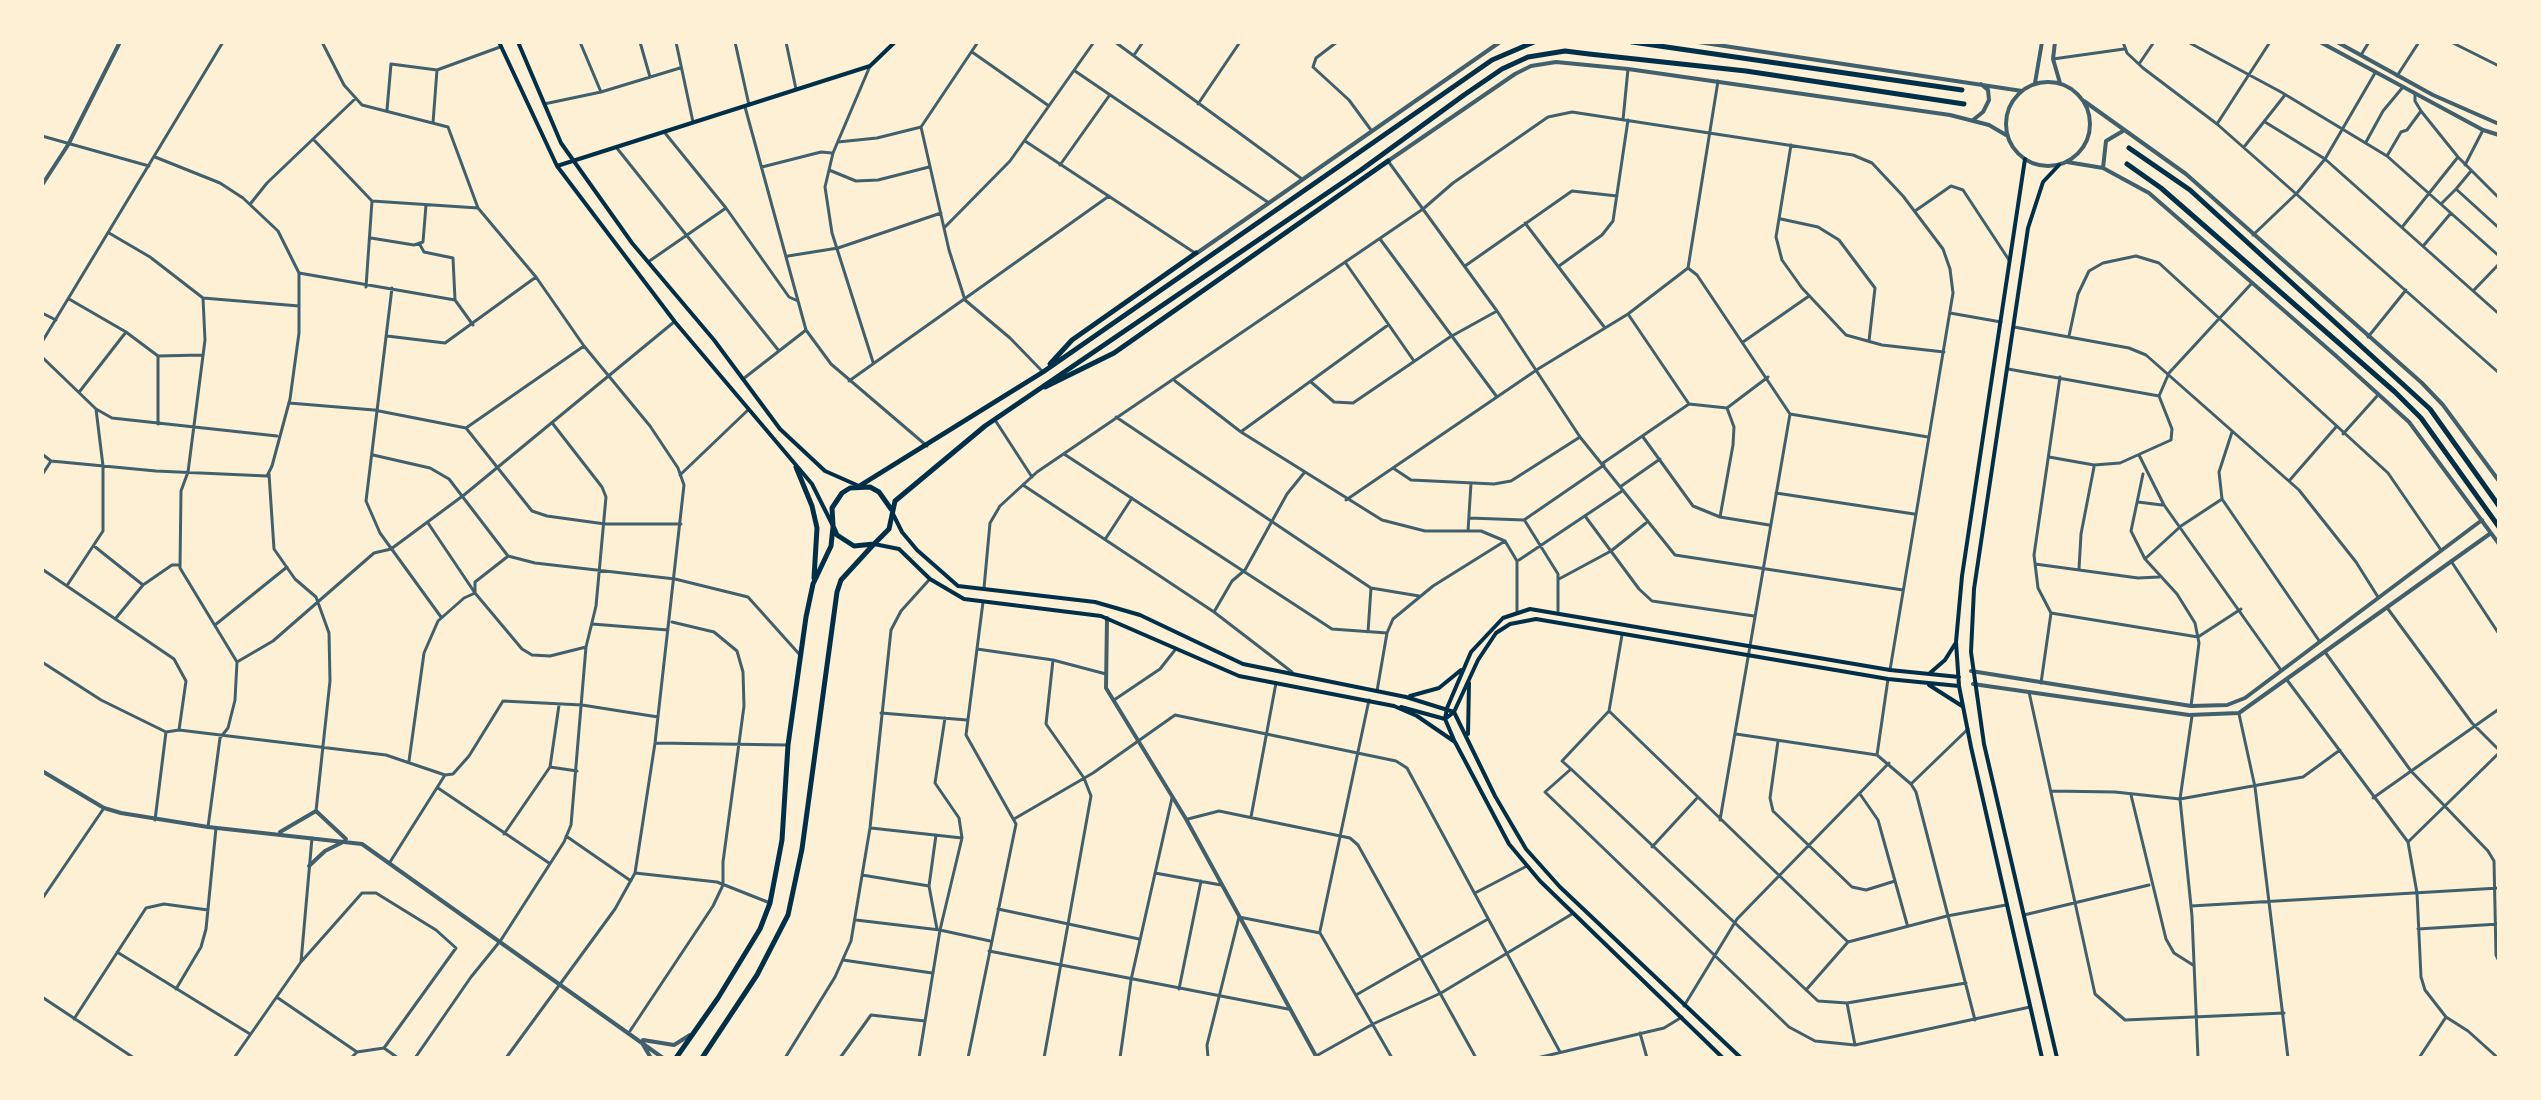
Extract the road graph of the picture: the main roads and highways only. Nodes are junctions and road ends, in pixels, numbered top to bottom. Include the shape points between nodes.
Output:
1 (518, 42) edge
2 (1534, 42) edge
3 (1632, 42) edge
4 (500, 44) edge
5 (891, 44) edge
6 (1962, 90) dead end
7 (1964, 104) dead end
8 (2129, 148) dead end
9 (2025, 159) road end
10 (572, 161) junction
11 (1388, 161) road end
12 (2127, 164) dead end
13 (2059, 165) road end
14 (557, 166) junction
15 (1196, 253) road end
16 (1043, 372) junction
17 (1030, 395) junction
18 (796, 467) junction
19 (859, 486) junction
20 (2499, 506) edge
21 (891, 509) junction
22 (833, 526) junction
23 (2499, 527) edge
24 (874, 544) junction
25 (813, 584) junction
26 (1956, 642) junction
27 (1465, 665) junction
28 (1928, 674) junction
29 (1470, 675) junction
30 (1959, 677) junction
31 (1927, 684) junction
32 (1959, 686) junction
33 (1406, 697) junction
34 (1394, 706) junction
35 (1963, 707) junction
36 (1447, 708) junction
37 (1454, 712) junction
38 (1445, 719) junction
39 (1468, 740) junction
40 (1455, 742) junction
41 (676, 1058) edge
42 (702, 1058) edge
43 (1723, 1058) edge
44 (1741, 1058) edge
45 (2042, 1058) edge
46 (2057, 1058) edge

1 - 10 main road
2 - 16 main road via 1492,60
3 - 6 main road
4 - 14 main road
5 - 10 main road via 870,66
7 - 17 main road via 1746,71 1565,51 1528,57 1502,69
8 - 20 main road via 2190,190 2430,409
9 - 26 main road
10 - 14 main road
10 - 19 main road via 780,429 810,461
11 - 17 main road via 1114,353
12 - 23 main road via 2395,392 2421,418
13 - 46 main road via 2043,182 2028,228 1974,589 1971,671
14 - 18 main road via 675,322
15 - 16 main road via 1072,340
16 - 19 main road
17 - 21 main road via 908,487
18 - 22 main road via 818,493
18 - 25 main road via 817,528
19 - 21 main road via 879,492
19 - 22 main road via 836,500
21 - 24 main road via 889,529
21 - 33 main road via 902,532 950,581 1095,602 1140,615 1223,657
22 - 24 main road via 845,542
22 - 25 main road via 831,546
24 - 34 main road via 899,549 951,594 1107,618 1239,676
24 - 42 main road via 841,580 837,592 788,915 757,975
25 - 41 main road via 770,903 760,929
26 - 28 main road
26 - 30 main road
27 - 28 main road via 1488,630 1503,618 1530,609
27 - 33 main road via 1439,688
27 - 36 main road
28 - 30 main road
29 - 31 main road via 1496,633 1536,619
29 - 37 main road
29 - 39 main road
30 - 32 main road
31 - 32 main road
31 - 35 main road
32 - 35 main road
33 - 36 main road
34 - 38 main road
34 - 40 main road
35 - 45 main road
36 - 37 main road
36 - 38 main road
37 - 38 main road
37 - 39 main road
38 - 40 main road
39 - 44 main road via 1526,849
40 - 43 main road via 1509,844 1527,866

